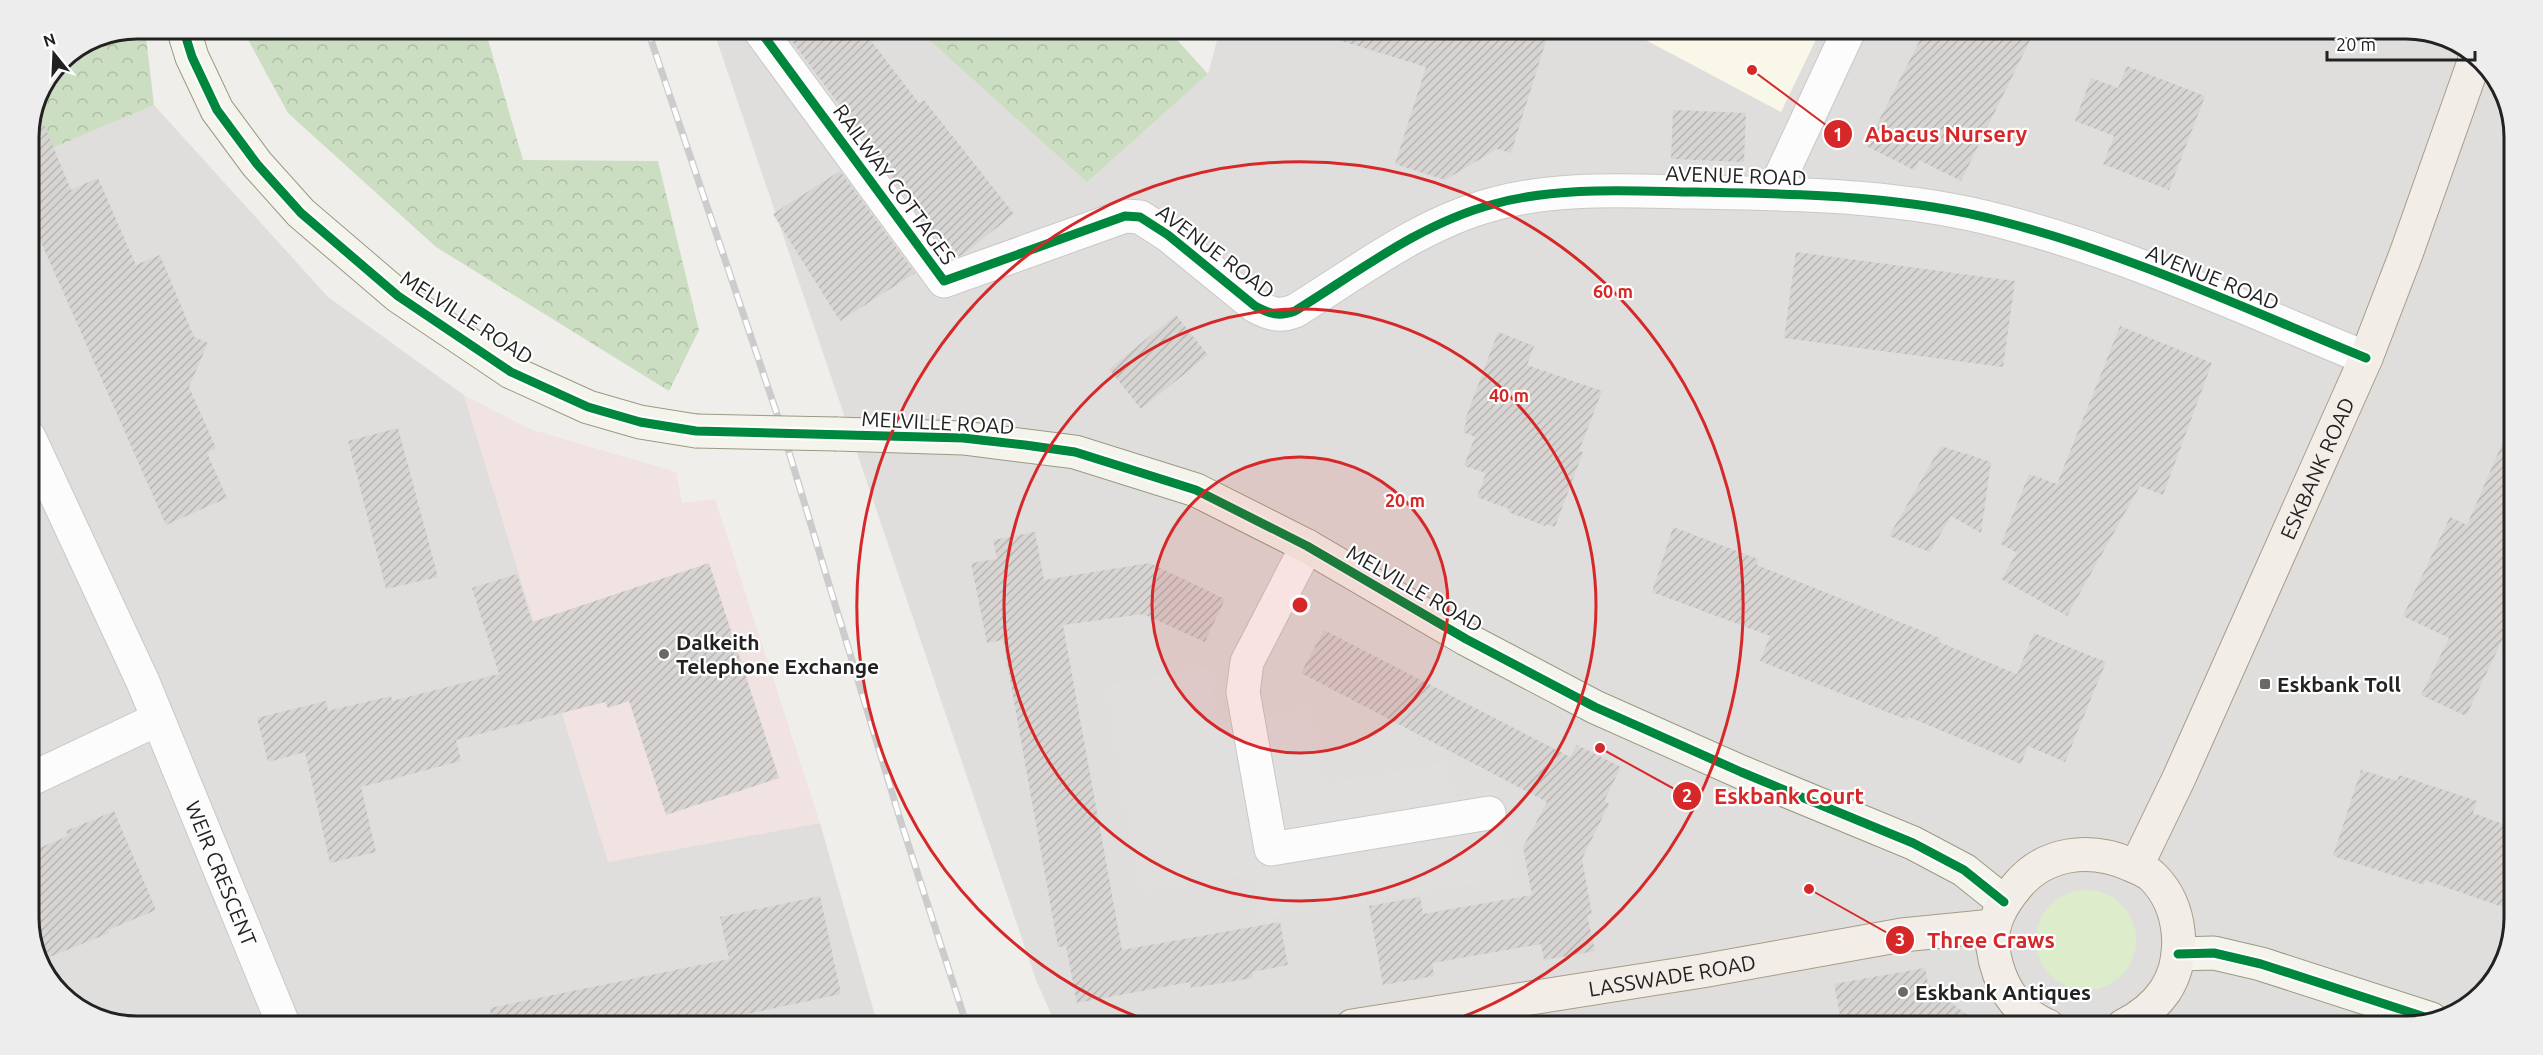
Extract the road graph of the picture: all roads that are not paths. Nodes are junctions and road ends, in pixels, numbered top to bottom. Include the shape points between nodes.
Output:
1 (186, 39) edge
2 (766, 39) edge
3 (1845, 39) edge
4 (2473, 66) edge
5 (1773, 193) junction
6 (1140, 217) joint
7 (2366, 358) junction
8 (39, 459) edge
9 (1307, 546) junction
10 (159, 719) junction
11 (39, 775) edge
12 (1490, 813) dead end
13 (2136, 867) junction
14 (1999, 914) junction
15 (2178, 954) junction
16 (2419, 1015) edge
17 (280, 1016) edge
18 (1414, 1016) edge
19 (2029, 1016) edge
20 (2143, 1016) edge

1 - 9 main road, MELVILLE ROAD, bridge via 217,110 257,164 301,213 398,296 511,372 578,403 640,422 696,431 963,438 1075,452 1196,489
2 - 6 street, RAILWAY COTTAGES via 944,281 1125,216
3 - 5 street
4 - 7 main road, ESKBANK ROAD
5 - 6 street, AVENUE ROAD via 1574,191 1491,204 1437,225 1283,316 1255,306
5 - 7 street, AVENUE ROAD via 1856,198 1998,220 2067,240
7 - 13 main road, ESKBANK ROAD
8 - 10 street, WEIR CRESCENT
9 - 12 street via 1247,662 1243,692 1271,849
9 - 14 main road, MELVILLE ROAD via 1466,639 1595,707 1913,843 1964,870
10 - 11 street
10 - 17 street, WEIR CRESCENT
13 - 14 main road via 2112,856 2085,853 2059,857 2035,869 2019,883
13 - 15 main road via 2152,876 2165,892 2179,932
14 - 18 main road, LASSWADE ROAD via 1702,970
14 - 19 main road via 1993,946 1998,974
15 - 16 main road via 2214,953 2261,964
15 - 20 main road via 2165,991

